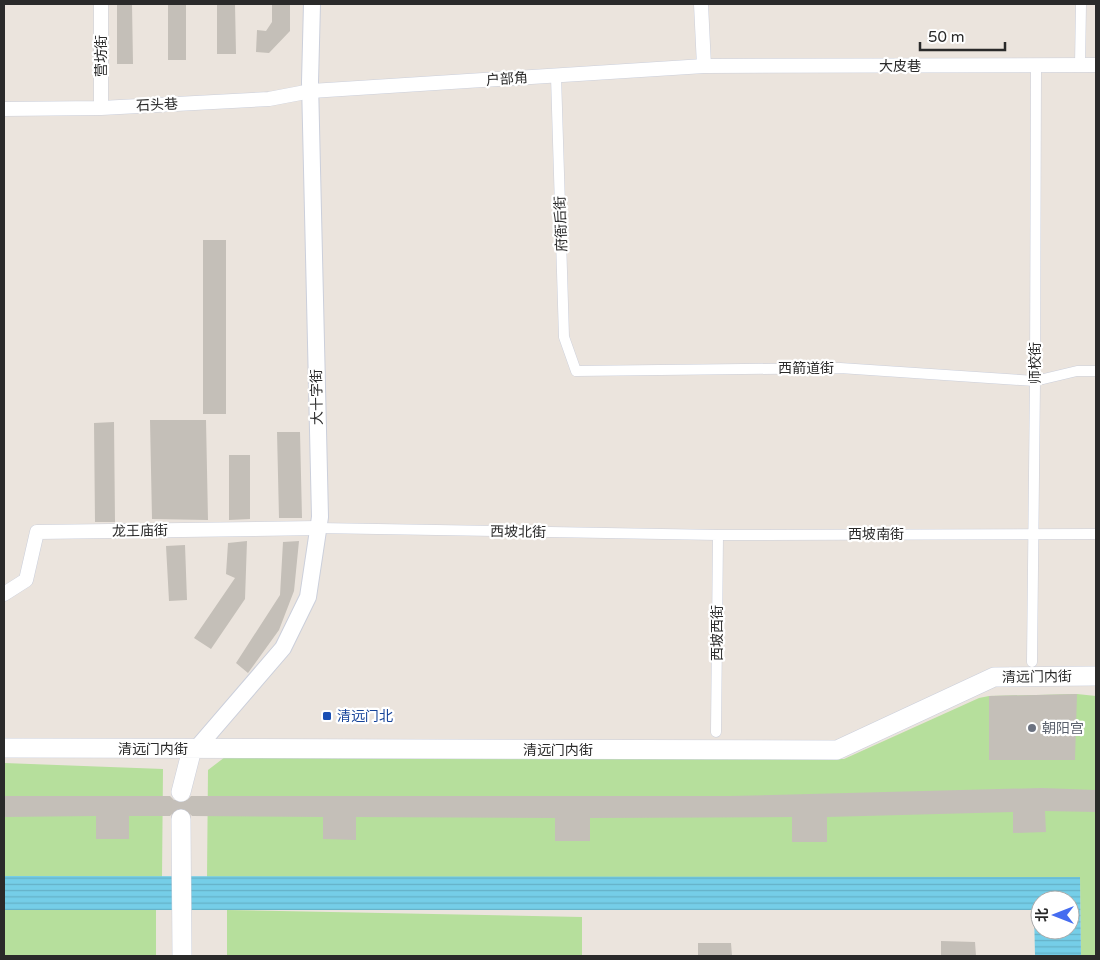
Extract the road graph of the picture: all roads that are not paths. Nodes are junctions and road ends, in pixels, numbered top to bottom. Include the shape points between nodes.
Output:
1 (101, 4) edge
2 (312, 4) edge
3 (701, 4) edge
4 (1081, 4) edge
5 (1036, 65) junction
6 (1080, 65) junction
7 (1096, 65) edge
8 (704, 66) junction
9 (556, 76) junction
10 (310, 92) junction
11 (101, 108) junction
12 (4, 109) edge
13 (576, 371) joint
14 (1096, 371) edge
15 (1036, 381) junction
16 (318, 528) junction
17 (718, 534) junction
18 (1034, 534) junction
19 (1096, 534) edge
20 (4, 594) edge
21 (1032, 662) dead end
22 (1096, 676) edge
23 (716, 732) dead end
24 (4, 748) edge
25 (192, 749) junction
26 (181, 792) tunnel mouth
27 (181, 825) tunnel mouth
28 (182, 956) edge

1 - 11 street, 营坊街
2 - 10 street, 大十字街
3 - 8 street
4 - 6 street
5 - 6 street, 大皮巷
5 - 8 street, 大皮巷
5 - 15 street, 师校街
6 - 7 street, 大皮巷
8 - 9 street, 户部角
9 - 10 street, 户部角
9 - 13 street, 府衙后街 via 564,336
10 - 11 street, 石头巷 via 269,99
10 - 16 street, 大十字街
11 - 12 street, 石头巷
13 - 15 street, 西箭道街 via 840,368
14 - 15 street, 西箭道街 via 1077,371
15 - 18 street, 师校街
16 - 17 street, 西坡北街
16 - 20 street, 龙王庙街 via 37,532 26,580
16 - 25 street, 大十字街 via 308,598 283,648 197,748
17 - 18 street, 西坡南街
17 - 23 street, 西坡西街
18 - 19 street, 西坡南街
18 - 21 street, 师校街
22 - 25 main road, 清远门内街 via 994,677 837,750
24 - 25 main road, 清远门内街
25 - 26 main road
27 - 28 main road

